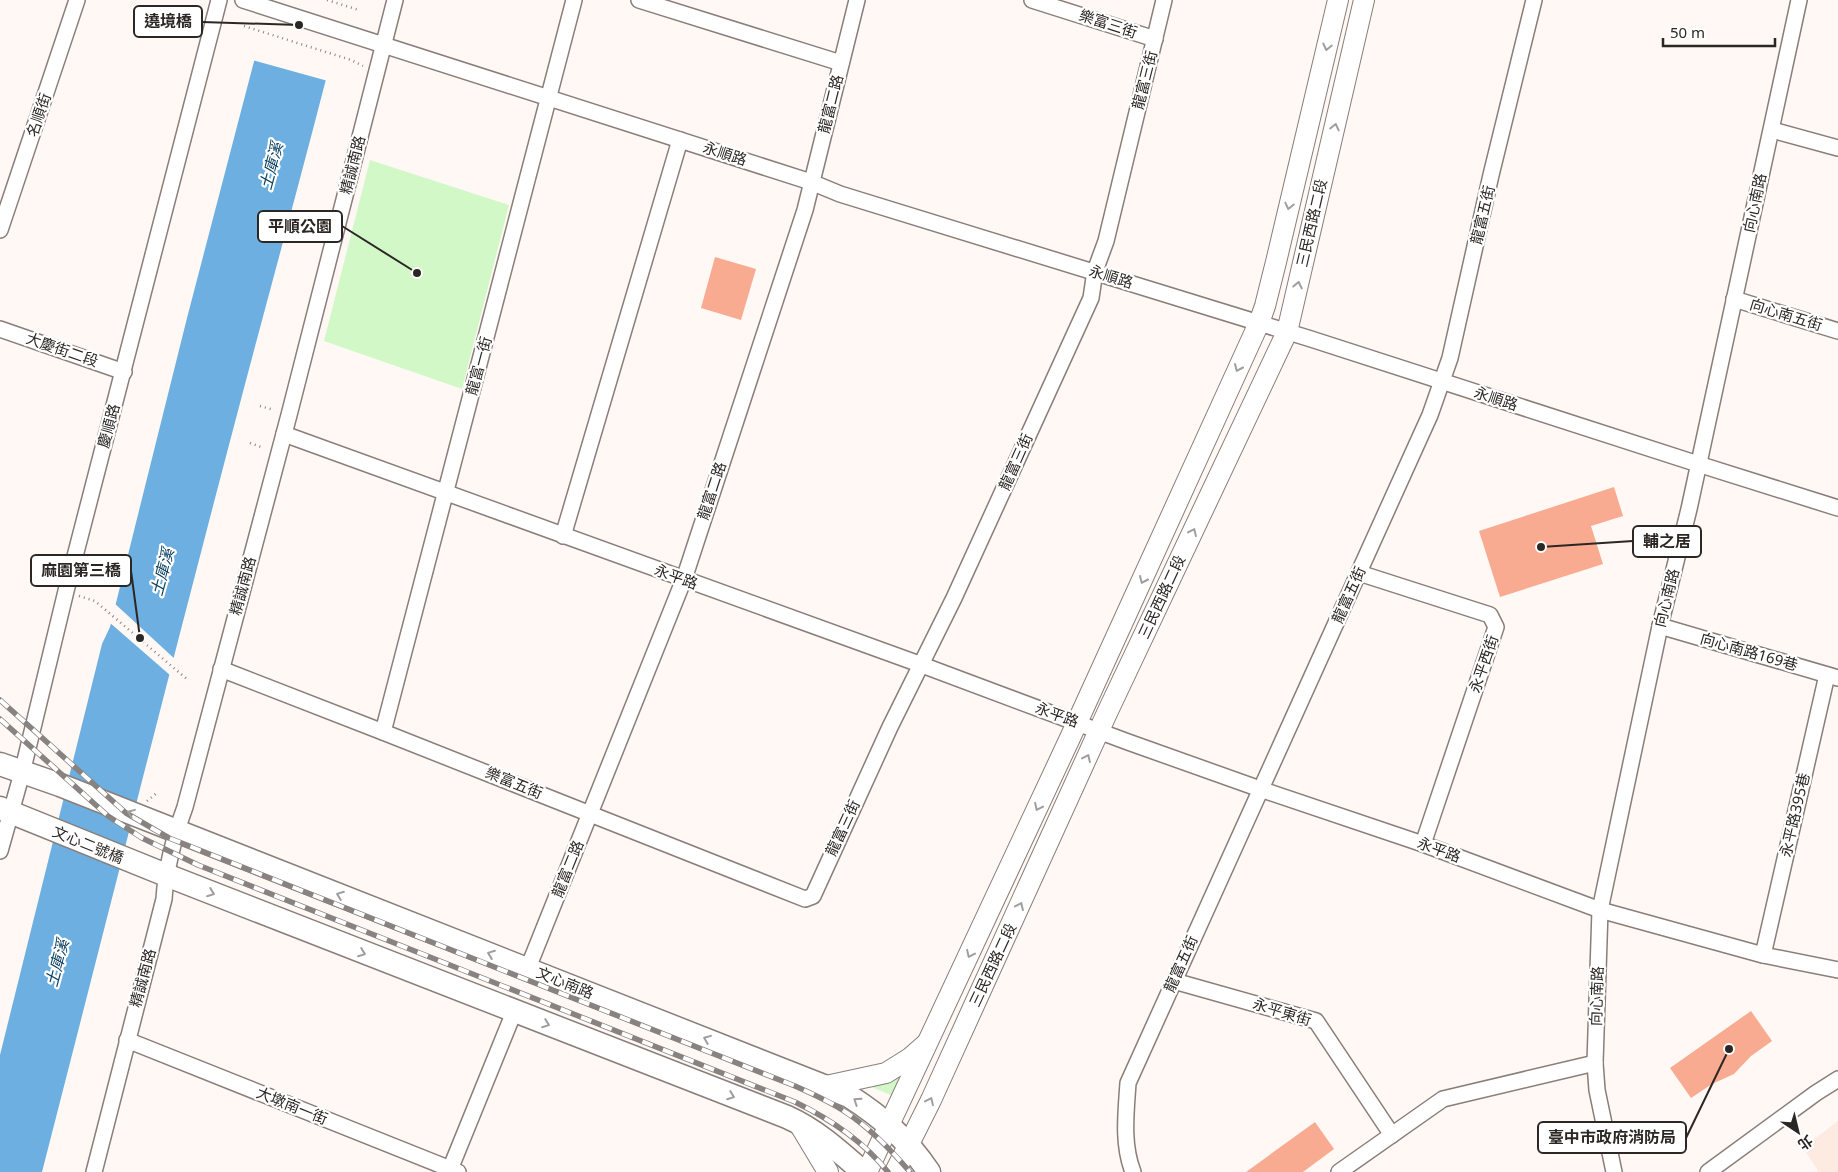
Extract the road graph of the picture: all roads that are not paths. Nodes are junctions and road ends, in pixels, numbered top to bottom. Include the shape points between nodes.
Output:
1 (77, 0) edge
2 (219, 0) edge
3 (242, 0) edge
4 (395, 0) edge
5 (574, 0) edge
6 (639, 0) edge
7 (857, 0) edge
8 (1032, 0) edge
9 (1164, 0) edge
10 (1338, 0) edge
11 (1364, 0) edge
12 (1534, 0) edge
13 (1799, 0) edge
14 (1155, 39) junction
15 (383, 45) junction
16 (841, 63) junction
17 (549, 97) junction
18 (1772, 130) junction
19 (680, 140) junction
20 (1838, 148) edge
21 (811, 182) junction
22 (0, 230) edge
23 (1095, 272) junction
24 (1734, 299) junction
25 (1259, 323) junction
26 (0, 328) edge
27 (1838, 331) edge
28 (1287, 332) junction
29 (124, 372) junction
30 (1441, 382) junction
31 (284, 434) junction
32 (1698, 464) junction
33 (446, 493) junction
34 (1838, 508) edge
35 (563, 536) junction
36 (1359, 572) junction
37 (684, 579) junction
38 (1660, 626) junction
39 (922, 665) junction
40 (221, 669) junction
41 (1833, 677) edge
42 (1078, 722) junction
43 (1099, 731) junction
44 (383, 732) junction
45 (0, 764) edge
46 (22, 773) junction
47 (1260, 789) junction
48 (6, 811) edge
49 (590, 814) junction
50 (176, 831) junction
51 (1423, 844) junction
52 (0, 851) edge
53 (166, 875) junction
54 (805, 899) joint
55 (1600, 910) junction
56 (1763, 956) junction
57 (528, 968) junction
58 (1838, 970) edge
59 (1174, 981) junction
60 (514, 1012) junction
61 (127, 1040) junction
62 (928, 1043) junction
63 (1595, 1064) junction
64 (1838, 1079) edge
65 (826, 1086) junction
66 (798, 1122) junction
67 (890, 1125) junction
68 (1392, 1135) junction
69 (909, 1145) junction
70 (452, 1171) edge
71 (94, 1172) edge
72 (828, 1172) edge
73 (863, 1172) edge
74 (867, 1172) edge
75 (895, 1172) edge
76 (929, 1172) edge
77 (1134, 1172) edge
78 (1339, 1172) edge
79 (1614, 1172) edge
80 (1708, 1172) edge

1 - 22 street, 名順街
2 - 29 street, 慶順路
3 - 15 street, 永順路
4 - 15 street, 精誠南路
5 - 17 street, 龍富一街
6 - 16 street
7 - 16 street, 龍富二路
8 - 14 street, 樂富三街
9 - 14 street, 龍富三街
10 -> 25 street, 三民西路二段
28 -> 11 street, 三民西路二段
12 - 30 street, 龍富五街 via 1450,358
13 - 18 street, 向心南路
14 - 23 street, 龍富三街 via 1106,241
15 - 17 street, 永順路
15 - 31 street, 精誠南路
16 - 21 street, 龍富二路
17 - 19 street, 永順路
17 - 33 street, 龍富一街
18 - 20 street
18 - 24 street, 向心南路
19 - 21 street, 永順路
19 - 35 street
21 - 23 street, 永順路 via 840,194
21 - 37 street, 龍富二路 via 805,210
23 - 25 street, 永順路
23 - 39 street, 龍富三街 via 1091,298
24 - 27 street, 向心南五街
24 - 32 street, 向心南路
25 - 28 street, 永順路
25 -> 42 street, 三民西路二段
26 - 29 street, 大慶街二段
28 - 30 street, 永順路
43 -> 28 street, 三民西路二段
29 - 46 street, 慶順路
30 - 32 street, 永順路
30 - 36 street, 龍富五街 via 1430,414
31 - 33 street, 永平路
31 - 40 street, 精誠南路
32 - 34 street, 永順路
32 - 38 street, 向心南路
33 - 35 street, 永平路
33 - 44 street, 龍富一街
35 - 37 street, 永平路
36 - 47 street, 龍富五街
36 - 51 street, 永平西街 via 1490,615 1496,627
37 - 39 street, 永平路
37 - 49 street, 龍富二路
38 - 41 street, 向心南路169巷
38 - 55 street, 向心南路
39 - 42 street, 永平路
39 - 54 street, 龍富三街 via 813,896
40 - 44 street, 樂富五街
40 - 50 street, 精誠南路
41 - 56 street, 永平路395巷
42 - 43 street, 永平路
42 -> 62 street, 三民西路二段
43 - 47 street, 永平路
69 -> 43 street, 三民西路二段
44 - 49 street, 樂富五街
45 - 46 main road
46 - 48 street, 慶順路
50 -> 46 main road
47 - 51 street, 永平路
47 - 59 street, 龍富五街
48 - 52 street, 慶順路
48 - 53 main road, 文心二號橋
49 - 54 street, 樂富五街
49 - 57 street, 龍富二路
50 - 53 street, 精誠南路
57 -> 50 main road, 文心南路
51 - 55 street, 永平路
53 -> 60 main road
53 - 61 street, 精誠南路 via 164,899
55 - 56 street, 永平路
55 - 63 street, 向心南路
56 - 58 street, 永平路
65 -> 57 main road, 文心南路
59 - 68 street, 永平東街 via 1316,1020
59 - 77 street, 龍富五街 via 1128,1083 1125,1122 1127,1151
60 -> 66 main road
60 - 70 street
61 - 70 street, 大墩南一街
61 - 71 street, 精誠南路
62 - 65 street via 886,1073
62 - 67 street, 三民西路二段
63 - 68 street via 1443,1099
63 - 79 street, 向心南路 via 1597,1090
64 - 80 street
67 -> 65 main road, 文心南路 via 849,1096
66 - 72 street
66 - 73 main road via 840,1151
67 - 69 main road, 文心南路
67 - 74 street, 三民西路二段
68 - 78 street
69 - 75 street, 三民西路二段
69 - 76 main road, 文心南路

